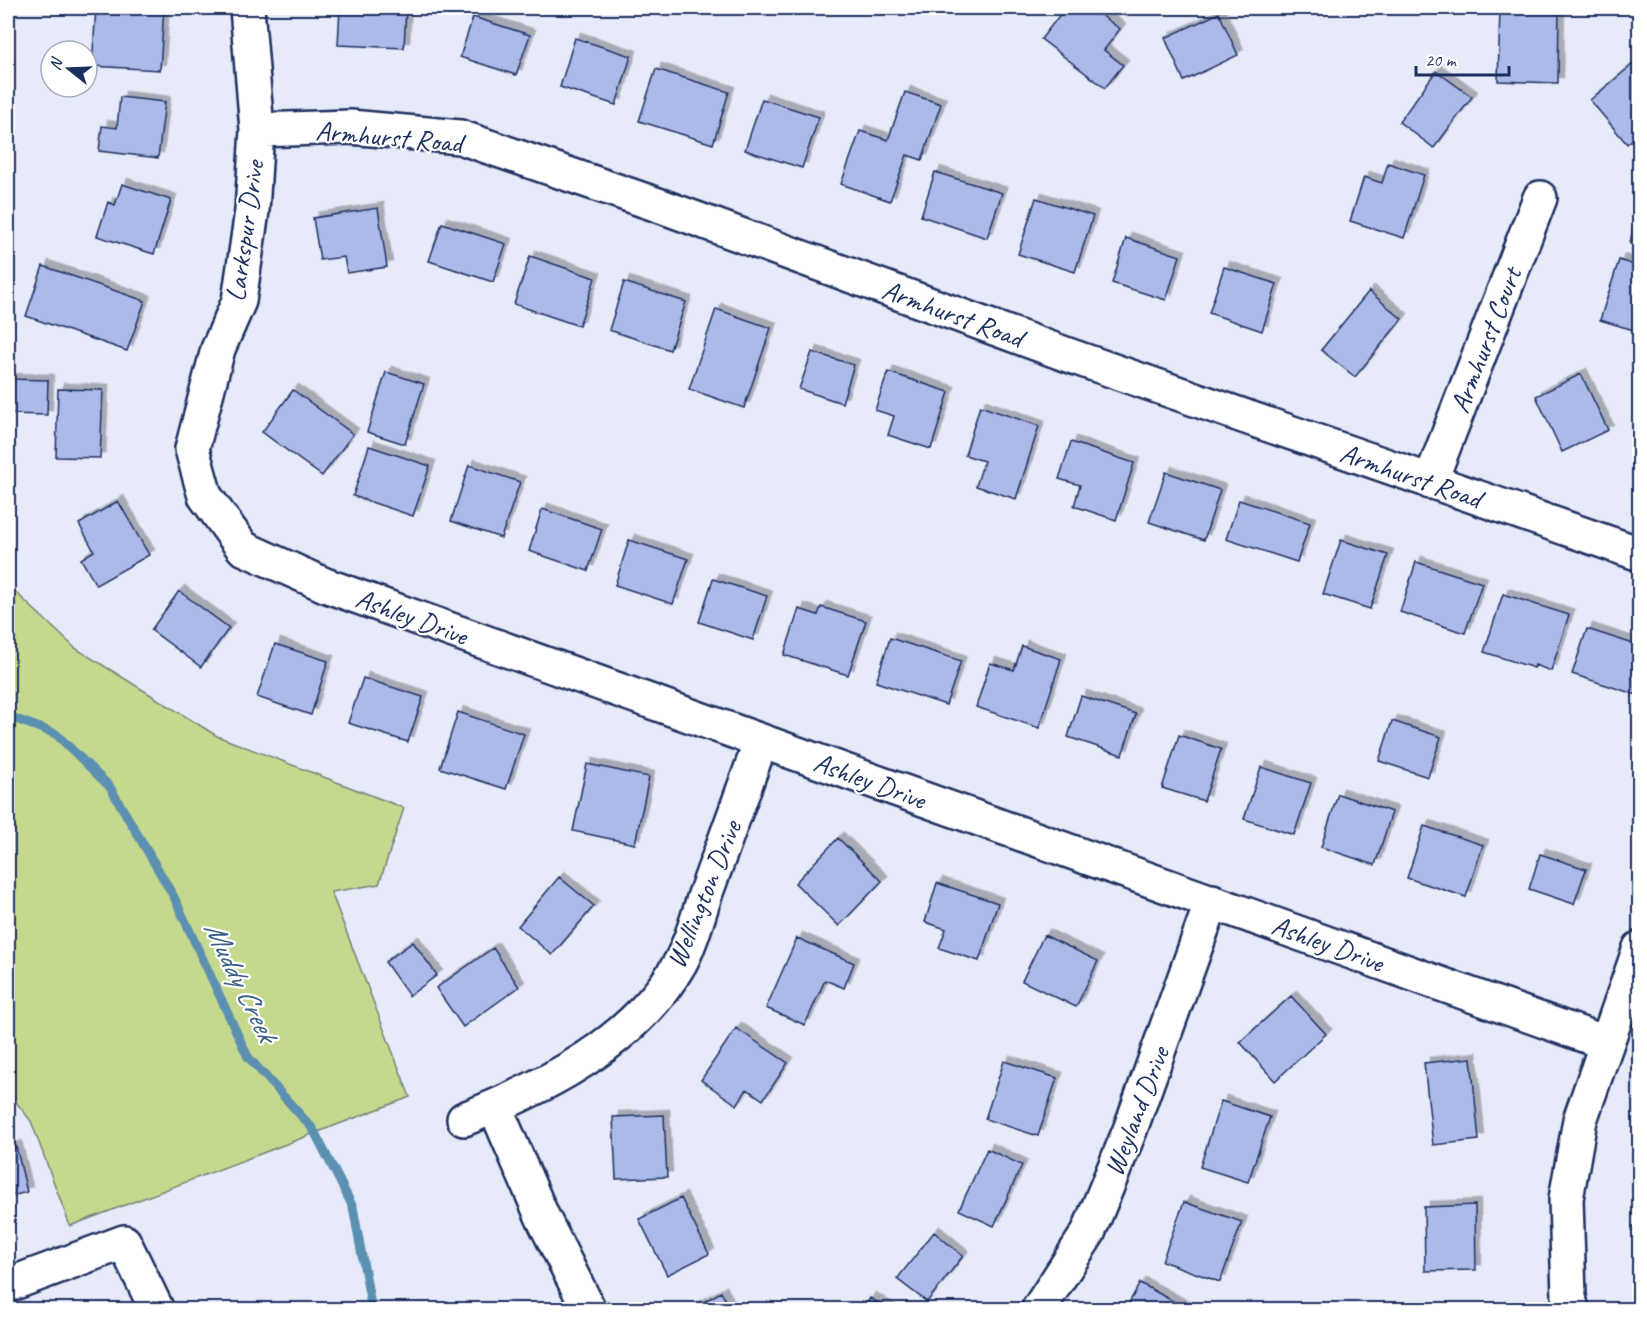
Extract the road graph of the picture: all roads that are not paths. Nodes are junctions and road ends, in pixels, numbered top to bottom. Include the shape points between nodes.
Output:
1 (247, 8) edge
2 (257, 130) junction
3 (1540, 198) dead end
4 (192, 449) joint
5 (1430, 482) junction
6 (1640, 554) edge
7 (761, 741) junction
8 (1212, 901) junction
9 (1640, 948) edge
10 (1606, 1043) junction
11 (495, 1107) junction
12 (464, 1119) dead end
13 (8, 1285) edge
14 (158, 1310) edge
15 (589, 1310) edge
16 (1038, 1310) edge
17 (1572, 1310) edge

1 - 2 street, Larkspur Drive
2 - 4 street, Larkspur Drive via 252,211 239,301 218,350
2 - 5 street, Armhurst Road via 350,127 460,137
3 - 5 street, Armhurst Court
4 - 7 street, Ashley Drive via 205,496 243,548 325,585
5 - 6 street, Armhurst Road
7 - 8 street, Ashley Drive
7 - 11 street, Wellington Drive via 681,962 647,1009 597,1052
8 - 10 street, Ashley Drive
8 - 16 street, Weyland Drive via 1130,1130 1088,1233
9 - 10 street
10 - 17 street via 1580,1120 1566,1198
11 - 12 street, Wellington Drive
11 - 15 street via 542,1216
13 - 14 street via 124,1242

